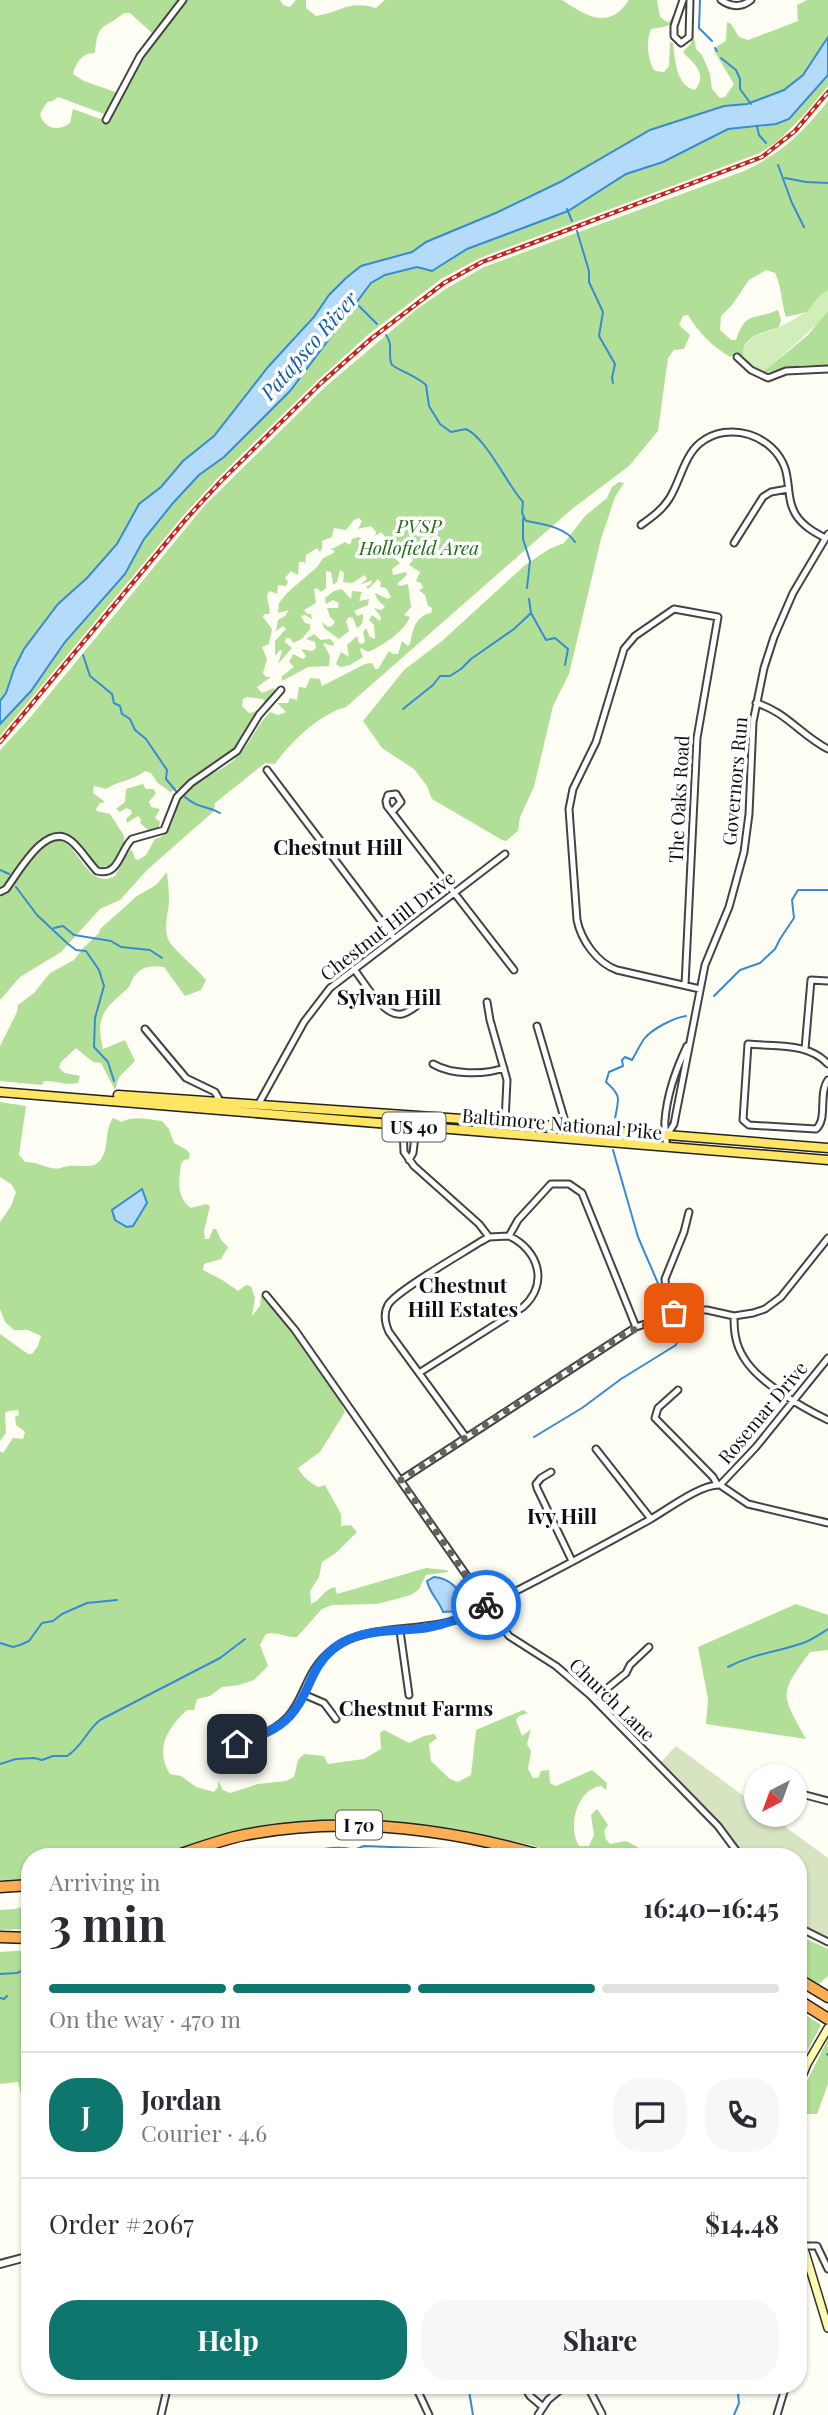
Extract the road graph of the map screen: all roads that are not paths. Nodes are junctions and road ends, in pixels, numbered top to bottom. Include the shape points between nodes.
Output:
1 (183, 0) edge
2 (683, 0) edge
3 (691, 0) edge
4 (721, 0) edge
5 (751, 0) edge
6 (106, 120) dead end
7 (737, 357) dead end
8 (828, 369) edge
9 (788, 489) junction
10 (641, 525) dead end
11 (827, 536) edge
12 (734, 543) dead end
13 (281, 690) dead end
14 (756, 703) junction
15 (828, 749) edge
16 (267, 770) dead end
17 (392, 812) junction
18 (505, 854) dead end
19 (0, 892) edge
20 (453, 893) junction
21 (394, 938) junction
22 (354, 969) junction
23 (514, 970) dead end
24 (828, 981) edge
25 (685, 985) junction
26 (701, 989) junction
27 (430, 995) dead end
28 (487, 1002) dead end
29 (537, 1026) dead end
30 (145, 1030) dead end
31 (805, 1049) junction
32 (433, 1064) dead end
33 (828, 1064) edge
34 (504, 1068) junction
35 (828, 1080) edge
36 (0, 1086) edge
37 (0, 1091) edge
38 (221, 1103) junction
39 (258, 1105) junction
40 (505, 1122) junction
41 (403, 1126) junction
42 (416, 1128) junction
43 (567, 1128) junction
44 (667, 1135) junction
45 (666, 1147) junction
46 (828, 1148) edge
47 (409, 1160) junction
48 (828, 1160) edge
49 (690, 1212) dead end
50 (509, 1236) junction
51 (489, 1237) junction
52 (828, 1238) edge
53 (266, 1295) dead end
54 (674, 1313) junction
55 (734, 1316) junction
56 (636, 1327) junction
57 (828, 1357) edge
58 (419, 1373) junction
59 (678, 1390) dead end
60 (794, 1400) junction
61 (828, 1420) edge
62 (464, 1436) junction
63 (596, 1449) dead end
64 (551, 1472) dead end
65 (401, 1480) junction
66 (718, 1485) junction
67 (651, 1519) junction
68 (828, 1523) edge
69 (572, 1561) junction
70 (486, 1606) junction
71 (400, 1630) junction
72 (649, 1647) dead end
73 (303, 1694) junction
74 (409, 1695) dead end
75 (594, 1699) junction
76 (335, 1718) dead end
77 (221, 1743) dead end
78 (807, 1795) edge
79 (828, 1801) edge
80 (204, 1848) edge
81 (512, 1848) edge
82 (734, 1848) edge
83 (21, 1886) edge
84 (0, 1887) edge
85 (807, 1931) edge
86 (0, 1937) edge
87 (21, 1938) edge
88 (828, 1941) edge
89 (807, 1984) edge
90 (828, 1997) edge
91 (807, 2006) edge
92 (828, 2019) edge
93 (826, 2030) edge
94 (807, 2064) edge
95 (807, 2246) edge
96 (21, 2258) edge
97 (807, 2259) edge
98 (0, 2264) edge
99 (828, 2269) edge
100 (828, 2328) edge
101 (166, 2394) edge
102 (418, 2394) edge
103 (529, 2394) edge
104 (553, 2394) edge
105 (592, 2394) edge
106 (783, 2394) edge
107 (543, 2407) junction
108 (426, 2414) edge
109 (602, 2414) edge
110 (161, 2415) edge
111 (538, 2415) edge
112 (777, 2415) edge

1 - 6 street via 140,56
2 - 3 street via 674,26 674,36 681,43 689,37
4 - 5 street via 732,6
7 - 8 street via 768,378 786,371
9 - 10 street via 784,467 770,446 746,433 724,432 696,446 668,500
9 - 11 street via 797,517
9 - 12 street via 763,497
11 - 14 street, Governors Run via 782,618
13 - 19 street via 237,751 177,797 164,830 132,839 112,870 97,871 75,844 58,835 40,845
14 - 15 street via 782,714
14 - 26 street, Governors Run via 744,852
16 - 21 street
17 - 17 street via 386,802 392,794 400,798
17 - 20 street
18 - 20 street, Chestnut Hill Drive
20 - 21 street, Chestnut Hill Drive
20 - 23 street
21 - 22 street, Chestnut Hill Drive
22 - 27 street via 390,1012 406,1012
22 - 39 street, Chestnut Hill Drive via 316,1003
24 - 31 street via 811,979
25 - 25 street, The Oaks Road via 610,968 583,937 576,920 569,802 596,742 621,656 629,642 674,609 718,617 697,738
25 - 26 street
26 - 44 street, Governors Run via 674,1124
28 - 34 street
29 - 43 street
30 - 38 street via 181,1074 215,1092
31 - 33 street
31 - 35 street via 748,1044 744,1122 819,1128
32 - 34 street via 446,1070 483,1073
34 - 40 street via 508,1094
36 - 38 main road, Baltimore National Pike / US 40
37 - 41 main road, Baltimore National Pike / US 40
38 - 39 main road, Baltimore National Pike / US 40
39 - 40 main road, Baltimore National Pike / US 40
40 - 43 main road, Baltimore National Pike / US 40
41 - 42 main road, Baltimore National Pike / US 40
41 - 47 street via 404,1152
42 - 45 main road, Baltimore National Pike / US 40
42 - 47 street
43 - 44 main road, Baltimore National Pike / US 40
44 - 45 street, Governors Run
44 - 46 main road, Baltimore National Pike / US 40
45 - 48 main road, Baltimore National Pike / US 40
47 - 51 street
49 - 54 street via 665,1279
50 - 51 street
50 - 56 street via 546,1188 556,1182 574,1186 585,1199
50 - 58 street via 537,1262 539,1278 533,1297
51 - 58 street via 388,1304 386,1326
52 - 55 street via 781,1297 753,1313
53 - 65 street, Church Lane
54 - 55 street via 697,1309
54 - 56 street
55 - 60 street via 736,1342 747,1363
56 - 62 street
57 - 60 street, Rosemar Drive
58 - 62 street
59 - 66 street via 658,1408 655,1418
60 - 61 street
60 - 66 street, Rosemar Drive via 757,1447
62 - 65 street
63 - 67 street
64 - 69 street via 536,1484
65 - 70 street, Church Lane
66 - 67 street
66 - 68 street via 748,1504
67 - 69 street
69 - 70 street
70 - 71 street via 448,1623
70 - 75 street, Church Lane via 515,1642 556,1666
71 - 73 street via 364,1634 336,1646 316,1667
71 - 74 street
72 - 75 street
73 - 76 street via 324,1703
73 - 77 street via 290,1717 274,1730 237,1744
75 - 82 street, Church Lane via 718,1826
78 - 79 street
80 - 81 highway, I 70 via 260,1832 346,1825 425,1830
83 - 84 highway
85 - 88 street
86 - 87 highway
89 - 90 highway
91 - 92 highway
93 - 94 main road
95 - 99 street via 817,2246
96 - 98 street
97 - 100 main road
101 - 110 street
102 - 108 street
103 - 107 street
104 - 107 street
105 - 109 street
106 - 112 street
107 - 111 street

